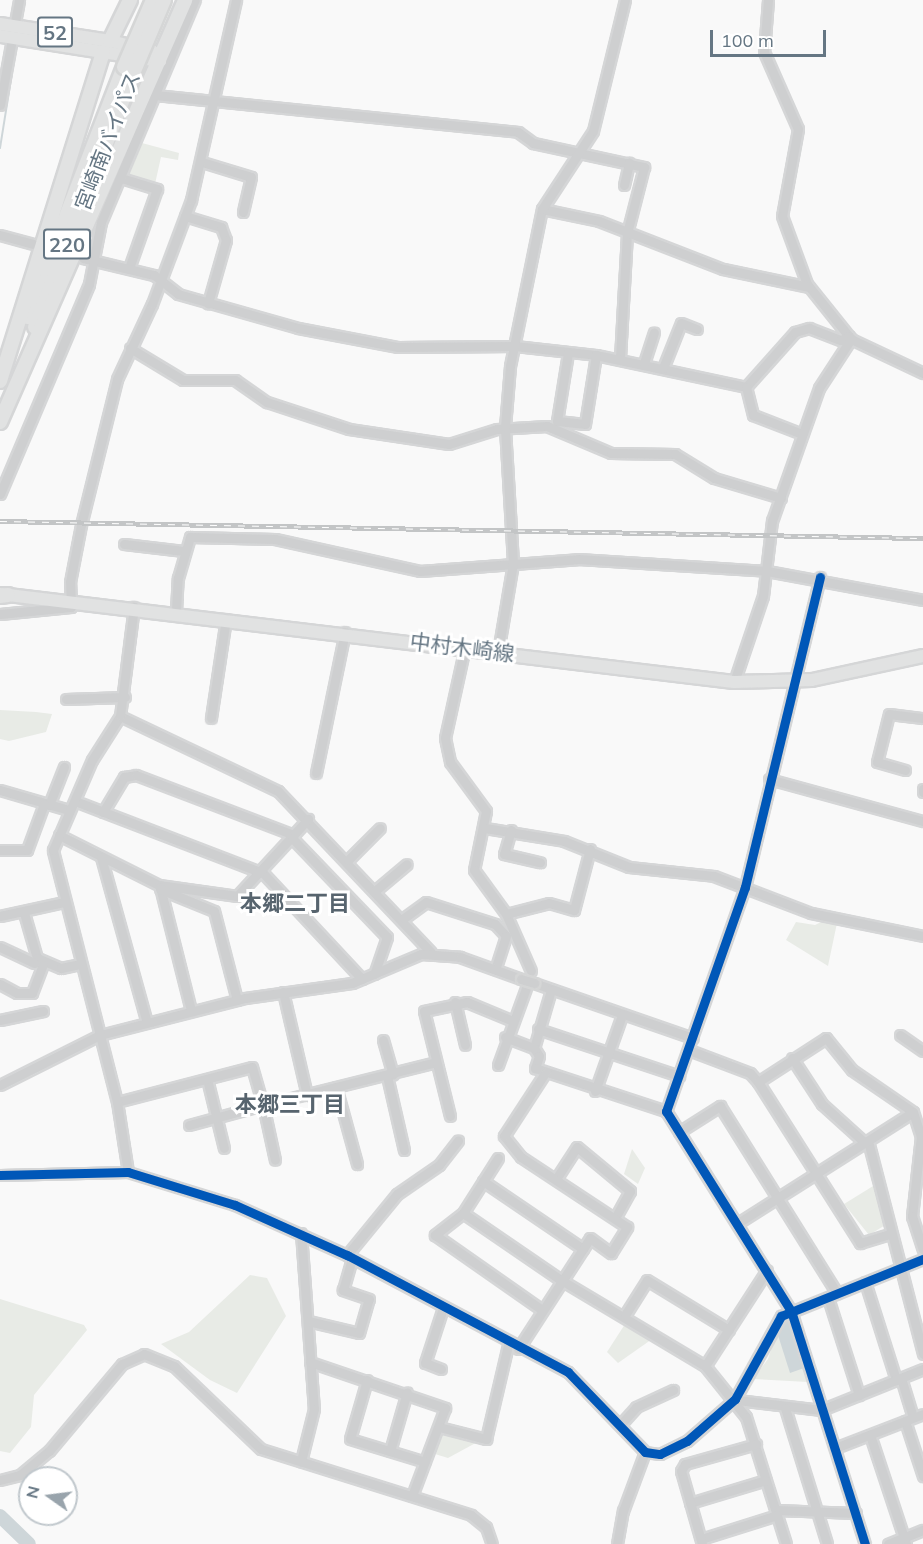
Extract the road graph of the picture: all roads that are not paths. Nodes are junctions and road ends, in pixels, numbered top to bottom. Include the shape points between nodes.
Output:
1 (19, 0) edge
2 (124, 0) edge
3 (130, 0) edge
4 (153, 0) edge
5 (164, 0) edge
6 (185, 0) edge
7 (195, 0) edge
8 (236, 0) edge
9 (625, 0) edge
10 (768, 0) edge
11 (0, 24) edge
12 (9, 33) edge
13 (107, 47) junction
14 (160, 61) junction
15 (129, 69) junction
16 (155, 95) junction
17 (211, 101) junction
18 (0, 105) edge
19 (581, 153) junction
20 (202, 162) junction
21 (629, 163) junction
22 (121, 178) junction
23 (624, 185) dead end
24 (542, 209) junction
25 (243, 212) dead end
26 (185, 216) junction
27 (627, 233) junction
28 (0, 235) edge
29 (33, 244) dead end
30 (83, 258) dead end
31 (97, 261) junction
32 (129, 268) junction
33 (162, 279) junction
34 (809, 287) junction
35 (208, 303) junction
36 (697, 329) dead end
37 (654, 333) dead end
38 (850, 338) junction
39 (515, 346) junction
40 (130, 348) junction
41 (568, 353) junction
42 (596, 355) junction
43 (620, 360) junction
44 (644, 363) junction
45 (663, 368) junction
46 (923, 373) edge
47 (0, 381) edge
48 (0, 386) edge
49 (746, 387) junction
50 (0, 417) edge
51 (0, 422) edge
52 (556, 424) junction
53 (505, 427) junction
54 (802, 434) junction
55 (0, 494) edge
56 (781, 498) junction
57 (124, 544) dead end
58 (184, 551) junction
59 (513, 563) junction
60 (767, 571) junction
61 (820, 577) junction
62 (2, 595) edge
63 (70, 600) junction
64 (923, 600) edge
65 (134, 607) junction
66 (176, 611) junction
67 (0, 614) edge
68 (226, 619) junction
69 (345, 632) junction
70 (465, 647) junction
71 (498, 652) junction
72 (923, 656) edge
73 (734, 682) junction
74 (792, 682) junction
75 (125, 697) junction
76 (66, 699) dead end
77 (120, 716) junction
78 (212, 718) dead end
79 (923, 718) edge
80 (64, 767) dead end
81 (905, 770) dead end
82 (316, 773) dead end
83 (769, 779) junction
84 (0, 790) edge
85 (75, 801) junction
86 (47, 804) junction
87 (69, 810) junction
88 (103, 812) junction
89 (308, 819) junction
90 (923, 821) edge
91 (380, 828) dead end
92 (484, 828) junction
93 (511, 830) junction
94 (59, 835) junction
95 (293, 836) junction
96 (590, 849) junction
97 (0, 850) edge
98 (101, 857) junction
99 (348, 860) junction
100 (540, 862) dead end
101 (407, 864) dead end
102 (263, 873) junction
103 (160, 887) junction
104 (745, 887) junction
105 (376, 890) junction
106 (64, 902) junction
107 (24, 913) junction
108 (506, 914) junction
109 (0, 916) edge
110 (404, 918) junction
111 (923, 936) edge
112 (0, 947) edge
113 (431, 952) junction
114 (80, 964) junction
115 (495, 969) junction
116 (531, 971) dead end
117 (374, 974) junction
118 (362, 979) junction
119 (0, 984) edge
120 (527, 984) junction
121 (551, 990) junction
122 (283, 992) junction
123 (237, 1000) junction
124 (455, 1002) junction
125 (191, 1010) junction
126 (43, 1011) dead end
127 (622, 1015) junction
128 (0, 1020) edge
129 (513, 1021) junction
130 (147, 1023) junction
131 (538, 1029) junction
132 (100, 1035) junction
133 (900, 1035) dead end
134 (505, 1037) junction
135 (693, 1038) junction
136 (383, 1040) dead end
137 (465, 1045) dead end
138 (534, 1048) junction
139 (689, 1050) junction
140 (923, 1051) edge
141 (609, 1053) junction
142 (792, 1058) junction
143 (433, 1063) junction
144 (498, 1065) dead end
145 (545, 1073) junction
146 (390, 1076) junction
147 (679, 1076) junction
148 (207, 1079) junction
149 (758, 1082) junction
150 (0, 1085) edge
151 (336, 1087) junction
152 (595, 1091) junction
153 (307, 1095) junction
154 (117, 1102) junction
155 (263, 1105) junction
156 (666, 1112) junction
157 (914, 1112) junction
158 (450, 1116) dead end
159 (218, 1117) junction
160 (189, 1125) dead end
161 (679, 1132) junction
162 (458, 1141) dead end
163 (866, 1141) junction
164 (224, 1148) dead end
165 (404, 1150) dead end
166 (498, 1158) dead end
167 (275, 1160) dead end
168 (357, 1164) dead end
169 (128, 1172) junction
170 (815, 1174) junction
171 (0, 1175) edge
172 (556, 1179) junction
173 (483, 1181) junction
174 (779, 1197) junction
175 (464, 1213) junction
176 (615, 1218) junction
177 (738, 1223) junction
178 (301, 1233) junction
179 (889, 1234) junction
180 (583, 1249) junction
181 (923, 1249) edge
182 (350, 1256) junction
183 (923, 1259) edge
184 (897, 1268) junction
185 (767, 1269) junction
186 (561, 1280) junction
187 (865, 1282) junction
188 (833, 1295) junction
189 (443, 1308) junction
190 (542, 1310) junction
191 (791, 1311) junction
192 (625, 1315) junction
193 (308, 1321) junction
194 (729, 1330) junction
195 (508, 1345) junction
196 (518, 1348) junction
197 (923, 1354) edge
198 (310, 1362) junction
199 (705, 1366) junction
200 (441, 1369) dead end
201 (923, 1369) edge
202 (898, 1379) junction
203 (367, 1380) junction
204 (673, 1390) dead end
205 (407, 1392) junction
206 (859, 1395) junction
207 (735, 1400) junction
208 (785, 1408) junction
209 (821, 1410) junction
210 (923, 1413) edge
211 (909, 1418) junction
212 (620, 1425) junction
213 (439, 1426) junction
214 (870, 1435) junction
215 (756, 1444) junction
216 (835, 1448) junction
217 (390, 1451) junction
218 (645, 1452) junction
219 (301, 1461) junction
220 (426, 1462) junction
221 (923, 1476) edge
222 (0, 1480) edge
223 (766, 1480) junction
224 (412, 1496) junction
225 (690, 1503) junction
226 (817, 1511) junction
227 (777, 1513) junction
228 (856, 1513) junction
229 (923, 1530) edge
230 (702, 1541) edge
231 (905, 1541) edge
232 (492, 1544) edge
233 (617, 1544) edge
234 (786, 1544) edge
235 (827, 1544) edge
236 (865, 1544) edge
237 (888, 1544) edge

1 - 12 street
2 - 13 street
3 - 13 highway
4 - 15 highway, 宮崎南バイパス / 220, bridge
5 - 15 highway, 宮崎南バイパス / 220, bridge
6 - 14 highway
7 - 16 street
8 - 17 street
9 - 19 street via 593,131
10 - 34 street via 764,52 798,129 782,216
11 - 12 main road, 52
12 - 13 main road, 52
12 - 18 street
13 - 14 main road, 52
13 - 47 highway, 220
14 - 51 highway
15 - 48 highway, 宮崎南バイパス / 220
15 - 50 highway, 宮崎南バイパス / 220
16 - 17 street
16 - 22 street
17 - 19 street via 518,132 533,143
17 - 20 street
19 - 21 street
19 - 24 street
20 - 25 street via 251,177
20 - 26 street
21 - 23 street
21 - 27 street via 646,171
22 - 31 street via 101,222
22 - 32 street via 157,189
24 - 27 street via 599,220
24 - 39 street
26 - 33 street
26 - 35 street via 221,227 226,240
27 - 34 street via 723,269
27 - 43 street
28 - 29 street
30 - 31 street
31 - 32 street
31 - 55 street
32 - 33 street
33 - 35 street via 166,288
33 - 40 street
34 - 38 street
35 - 39 street via 398,347
36 - 45 street via 681,323
37 - 44 street
38 - 46 street
38 - 49 street via 841,340 809,328 795,332
38 - 54 street via 819,388
39 - 41 street
39 - 53 street
40 - 53 street via 183,380 235,380 267,402 349,429 449,444
40 - 63 street via 117,379 81,525
41 - 42 street
41 - 52 street
42 - 43 street
42 - 52 street via 585,424
43 - 44 street
44 - 45 street
45 - 49 street
49 - 54 street via 753,414
52 - 53 street
52 - 56 street via 611,453 675,454 714,478
53 - 59 street
54 - 56 street
56 - 60 street via 769,536
57 - 58 street
58 - 59 street via 190,537 237,537 275,539 420,571
58 - 66 street
59 - 60 street via 578,559
59 - 71 street
60 - 61 street
60 - 73 street
61 - 64 street
61 - 74 street
62 - 63 main road, 中村木崎線
63 - 65 main road, 中村木崎線
63 - 67 street via 68,611
65 - 66 main road, 中村木崎線
65 - 75 street
66 - 68 main road, 中村木崎線
68 - 69 main road, 中村木崎線
68 - 78 street
69 - 70 main road, 中村木崎線
69 - 82 street
70 - 71 main road, 中村木崎線
70 - 92 street via 445,738 454,773 484,806
71 - 73 main road, 中村木崎線
72 - 74 main road, 中村木崎線
73 - 74 main road, 中村木崎線
74 - 83 street
75 - 76 street
75 - 77 street
77 - 85 street via 92,760
77 - 89 street via 267,784
79 - 81 street via 889,714 877,762
80 - 86 street
83 - 90 street
83 - 104 street
84 - 86 street
85 - 87 street
85 - 88 street
86 - 87 street
86 - 97 street via 27,850
87 - 94 street
88 - 95 street via 124,777 136,775
88 - 102 street
89 - 95 street
89 - 99 street
91 - 99 street
92 - 93 street
92 - 108 street via 474,870
93 - 96 street
93 - 100 street via 504,855
94 - 98 street
94 - 106 street via 53,850
95 - 102 street
95 - 117 street via 387,937
96 - 104 street via 629,867 699,872
96 - 108 street via 574,910 549,903
98 - 103 street
98 - 130 street
99 - 105 street
101 - 105 street
102 - 103 street via 237,896
102 - 118 street
103 - 123 street via 214,911
103 - 125 street
104 - 111 street via 811,913
104 - 135 street
105 - 110 street
106 - 107 street
106 - 114 street
107 - 109 street
107 - 114 street via 37,958 61,969
108 - 116 street
110 - 113 street
110 - 115 street via 426,902 495,924 506,936
112 - 119 street via 39,964 32,993 17,993
113 - 115 street
113 - 117 street
114 - 132 street
115 - 120 street
117 - 118 street
118 - 122 street
120 - 121 street
120 - 129 street
121 - 127 street
121 - 131 street
122 - 123 street
122 - 153 street
123 - 125 street
124 - 129 street
124 - 137 street
124 - 143 street via 424,1011
125 - 130 street
126 - 128 street
127 - 135 street
127 - 141 street
129 - 134 street
130 - 132 street
131 - 138 street
131 - 141 street
132 - 150 street
132 - 154 street
133 - 140 street
134 - 138 street
134 - 144 street
135 - 139 street
136 - 146 street
138 - 145 street via 539,1056 535,1068
139 - 147 street
139 - 149 street
141 - 147 street
141 - 152 street
142 - 149 street
142 - 157 street via 826,1038 852,1070
142 - 163 street via 822,1104
143 - 146 street
143 - 158 street
145 - 152 street
145 - 172 street via 504,1136 521,1157
146 - 151 street
146 - 165 street
147 - 156 street
148 - 154 street
148 - 155 street via 252,1067
148 - 159 street
149 - 170 street
151 - 153 street
151 - 168 street
152 - 156 street
153 - 155 street
154 - 169 street
155 - 159 street
155 - 167 street
156 - 161 street
157 - 163 street
157 - 181 street via 921,1136 912,1216
159 - 160 street
159 - 164 street
161 - 174 street via 720,1106
161 - 177 street
162 - 182 street via 439,1165 397,1194
163 - 170 street
163 - 179 street
166 - 173 street
169 - 171 street
169 - 178 street via 235,1205
170 - 174 street
170 - 179 street via 860,1243
172 - 176 street
172 - 176 street via 577,1147 630,1191
173 - 175 street
173 - 180 street
174 - 177 street
174 - 188 street
175 - 186 street
175 - 190 street via 435,1235
176 - 180 street via 627,1227 611,1252 590,1238
177 - 185 street
178 - 182 street
178 - 193 street
179 - 184 street
180 - 186 street
182 - 189 street
182 - 193 street via 342,1290 369,1299 359,1333
183 - 184 street
184 - 187 street
184 - 197 street
185 - 191 street
185 - 194 street
186 - 190 street
186 - 192 street
187 - 188 street
187 - 202 street
188 - 191 street
188 - 206 street
189 - 195 street
189 - 200 street via 425,1363
190 - 196 street
191 - 207 street via 772,1329
191 - 209 street
192 - 194 street via 647,1280
192 - 199 street
193 - 198 street
194 - 199 street
195 - 196 street
195 - 213 street via 486,1439
196 - 212 street via 577,1379
198 - 203 street
198 - 219 street via 314,1409
199 - 207 street
201 - 202 street
202 - 206 street
202 - 211 street
203 - 205 street
203 - 217 street via 350,1439
204 - 212 street via 636,1407
205 - 213 street via 445,1408
205 - 217 street
206 - 209 street
207 - 208 street
207 - 215 street
207 - 218 street via 687,1441 660,1454
208 - 209 street
208 - 226 street
209 - 216 street
210 - 211 street
211 - 214 street
211 - 221 street
212 - 218 street
213 - 220 street
214 - 216 street
214 - 231 street
215 - 223 street
215 - 225 street via 686,1464 681,1471
216 - 228 street
217 - 220 street
218 - 233 street via 622,1511
219 - 222 street via 250,1443 174,1366 144,1354 122,1364 49,1451 20,1475
219 - 224 street
220 - 224 street
223 - 225 street
223 - 227 street
224 - 232 street via 480,1520
225 - 230 street
226 - 227 street
226 - 228 street
226 - 235 street
227 - 230 street
227 - 234 street
228 - 236 street
229 - 231 street
231 - 237 street

